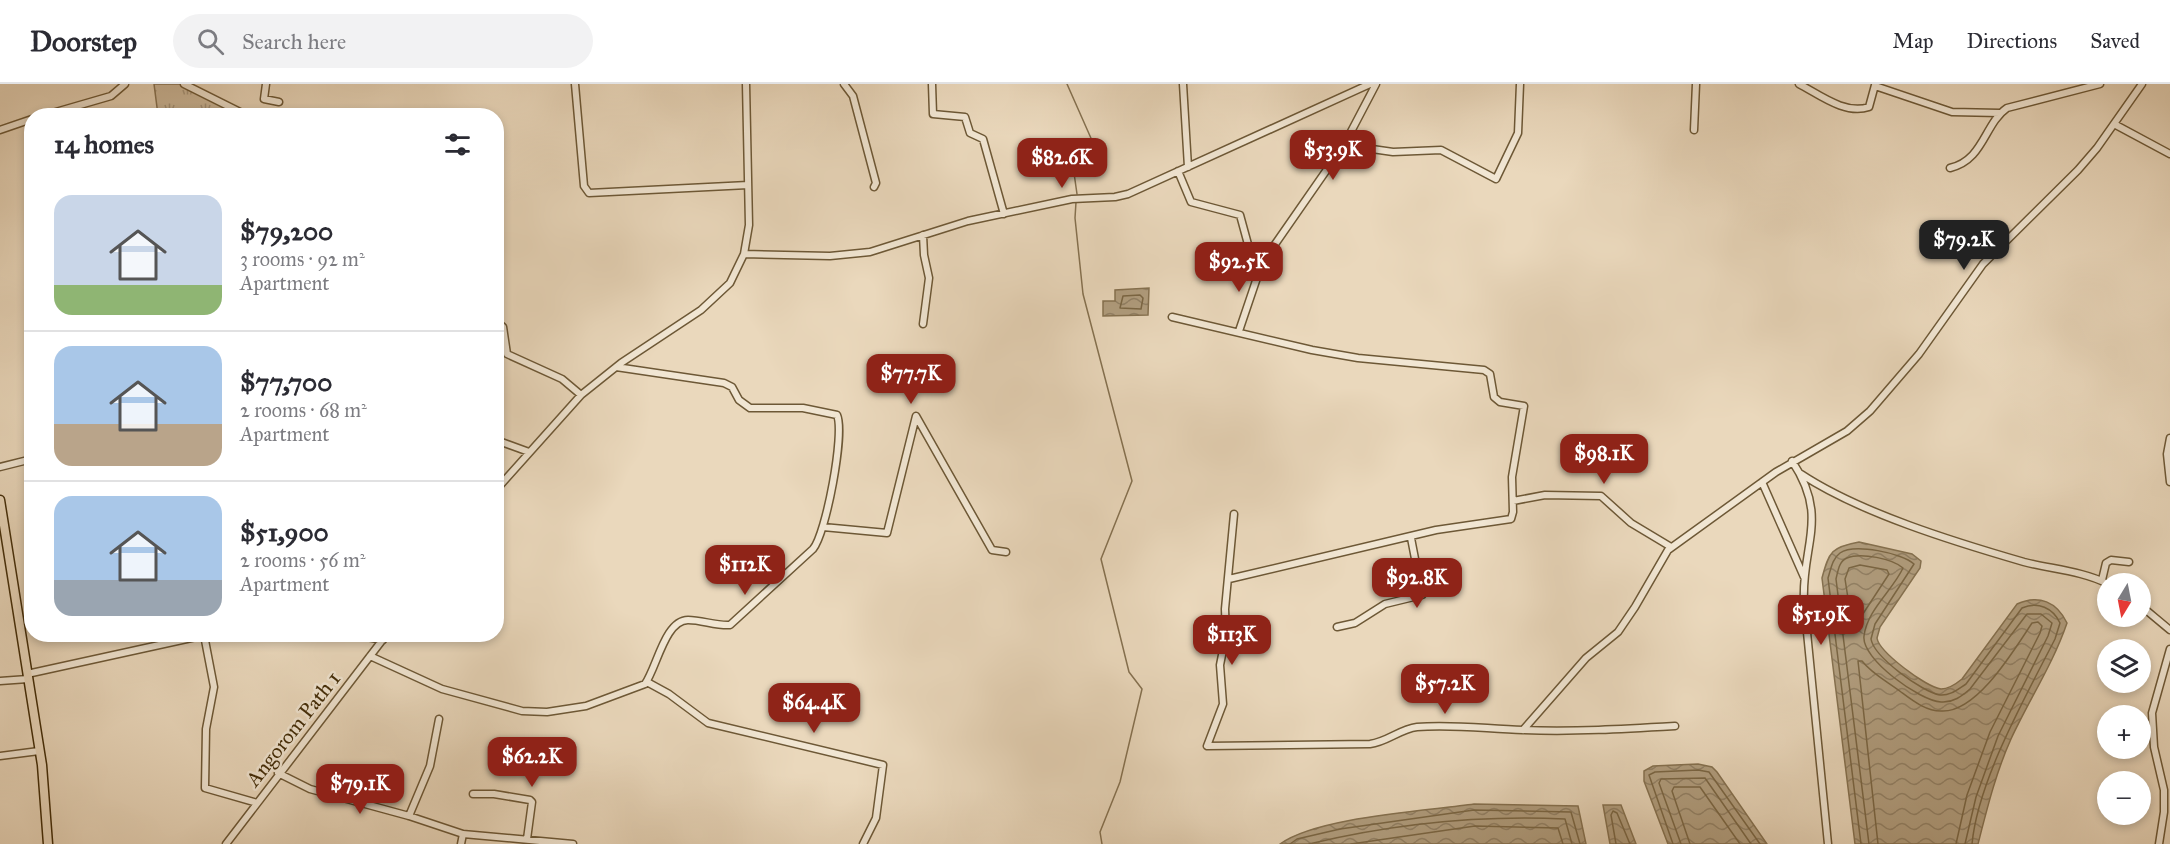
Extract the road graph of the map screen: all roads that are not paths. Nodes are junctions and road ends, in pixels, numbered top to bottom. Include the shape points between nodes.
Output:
1 (124, 84) edge
2 (184, 84) edge
3 (266, 84) edge
4 (575, 84) edge
5 (746, 84) edge
6 (844, 84) edge
7 (932, 84) edge
8 (1183, 84) edge
9 (1370, 84) edge
10 (1376, 84) edge
11 (1520, 84) edge
12 (1696, 84) edge
13 (1799, 84) edge
14 (2100, 84) edge
15 (2142, 84) edge
16 (1875, 85) edge
17 (279, 102) dead end
18 (70, 108) edge
19 (232, 108) edge
20 (2000, 113) junction
21 (24, 122) edge
22 (2114, 124) junction
23 (0, 130) edge
24 (1694, 130) dead end
25 (1344, 145) junction
26 (2170, 154) edge
27 (1188, 167) junction
28 (1950, 168) dead end
29 (1178, 171) junction
30 (748, 185) junction
31 (874, 187) dead end
32 (1004, 214) junction
33 (923, 235) junction
34 (744, 254) junction
35 (1262, 262) junction
36 (1172, 317) dead end
37 (922, 324) dead end
38 (1239, 331) junction
39 (504, 334) edge
40 (616, 367) junction
41 (581, 395) junction
42 (2170, 438) edge
43 (504, 443) edge
44 (529, 452) junction
45 (24, 461) edge
46 (1792, 461) junction
47 (0, 467) edge
48 (1800, 474) junction
49 (504, 481) edge
50 (1762, 482) junction
51 (2170, 482) edge
52 (0, 500) edge
53 (1513, 501) junction
54 (1234, 514) dead end
55 (823, 526) junction
56 (1411, 538) junction
57 (1671, 547) junction
58 (1006, 552) dead end
59 (2129, 562) dead end
60 (2105, 573) edge
61 (1804, 577) junction
62 (1229, 579) junction
63 (2097, 580) edge
64 (2151, 614) edge
65 (1337, 627) dead end
66 (2170, 630) edge
67 (175, 642) edge
68 (206, 642) edge
69 (381, 642) edge
70 (2170, 650) edge
71 (370, 656) junction
72 (28, 676) junction
73 (0, 681) edge
74 (647, 682) junction
75 (438, 719) dead end
76 (1675, 726) dead end
77 (1523, 730) junction
78 (39, 751) junction
79 (0, 756) edge
80 (278, 773) junction
81 (473, 794) dead end
82 (257, 803) junction
83 (409, 816) junction
84 (463, 834) junction
85 (527, 838) junction
86 (48, 844) edge
87 (226, 844) edge
88 (461, 844) edge
89 (573, 844) edge
90 (863, 844) edge
91 (1828, 844) edge
92 (2158, 844) edge

1 - 18 street via 111,96
2 - 19 street
3 - 17 street via 264,99
4 - 30 street via 584,186 589,193
5 - 30 street
6 - 31 street via 853,96 862,126
7 - 32 street via 933,114 965,117 970,133 983,139
8 - 27 street
9 - 27 street
10 - 25 street
11 - 25 street via 1518,133 1496,179 1441,150 1393,153
12 - 24 street
13 - 16 street via 1822,100 1857,110 1869,107
14 - 20 street via 2018,104
15 - 22 street
16 - 20 street via 1953,112
20 - 28 street via 1985,140 1968,159
21 - 23 street
22 - 26 street
22 - 46 street via 2078,170 1983,264 1919,354 1870,411 1847,431
25 - 35 street
27 - 29 street
29 - 32 street via 1115,197 1072,199
29 - 35 street via 1191,202 1240,215 1249,248
30 - 34 street via 749,225
32 - 33 street
33 - 34 street via 870,252 831,256
33 - 37 street via 929,278
34 - 40 street via 721,294
35 - 38 street
36 - 38 street
38 - 53 street via 1358,358 1488,372 1494,398 1524,406 1512,477
39 - 41 street via 507,354 562,379
40 - 41 street
40 - 55 street via 724,383 750,408 804,408 837,415 837,460
41 - 44 street
42 - 51 street
43 - 44 street
44 - 49 street
45 - 47 street
46 - 48 street
46 - 50 street
48 - 61 street via 1812,516 1812,542
48 - 63 street via 1865,507 1956,540
50 - 57 street
50 - 61 street
52 - 72 highway
53 - 56 street via 1513,516 1508,520 1456,526
53 - 57 street via 1545,495 1601,496 1631,523
54 - 62 street
55 - 58 street via 887,533 916,416 992,550
55 - 74 street via 813,549 730,625 691,620 675,625
56 - 62 street via 1360,546
56 - 65 street via 1422,595 1385,604 1355,623
57 - 77 street via 1618,632 1586,658
59 - 60 street via 2111,560 2106,563
61 - 91 street
62 - 77 street via 1220,664 1223,704 1207,746 1370,744 1421,727
64 - 66 street
67 - 72 street
68 - 82 street via 214,682 206,729 205,788
69 - 71 street, Angorom Path 1
70 - 92 street via 2152,713 2154,747 2164,790
71 - 74 street via 442,689 522,711 586,706
71 - 80 street, Angorom Path 1
72 - 73 street
72 - 78 highway
74 - 90 street via 708,723 883,765 876,818
75 - 83 street via 429,766
76 - 77 street
78 - 79 street
78 - 86 highway
80 - 82 street, Angorom Path 1
80 - 83 street via 310,789
81 - 85 street via 530,800
82 - 87 street, Angorom Path 1
83 - 84 street
84 - 85 street
84 - 88 street
85 - 89 street

